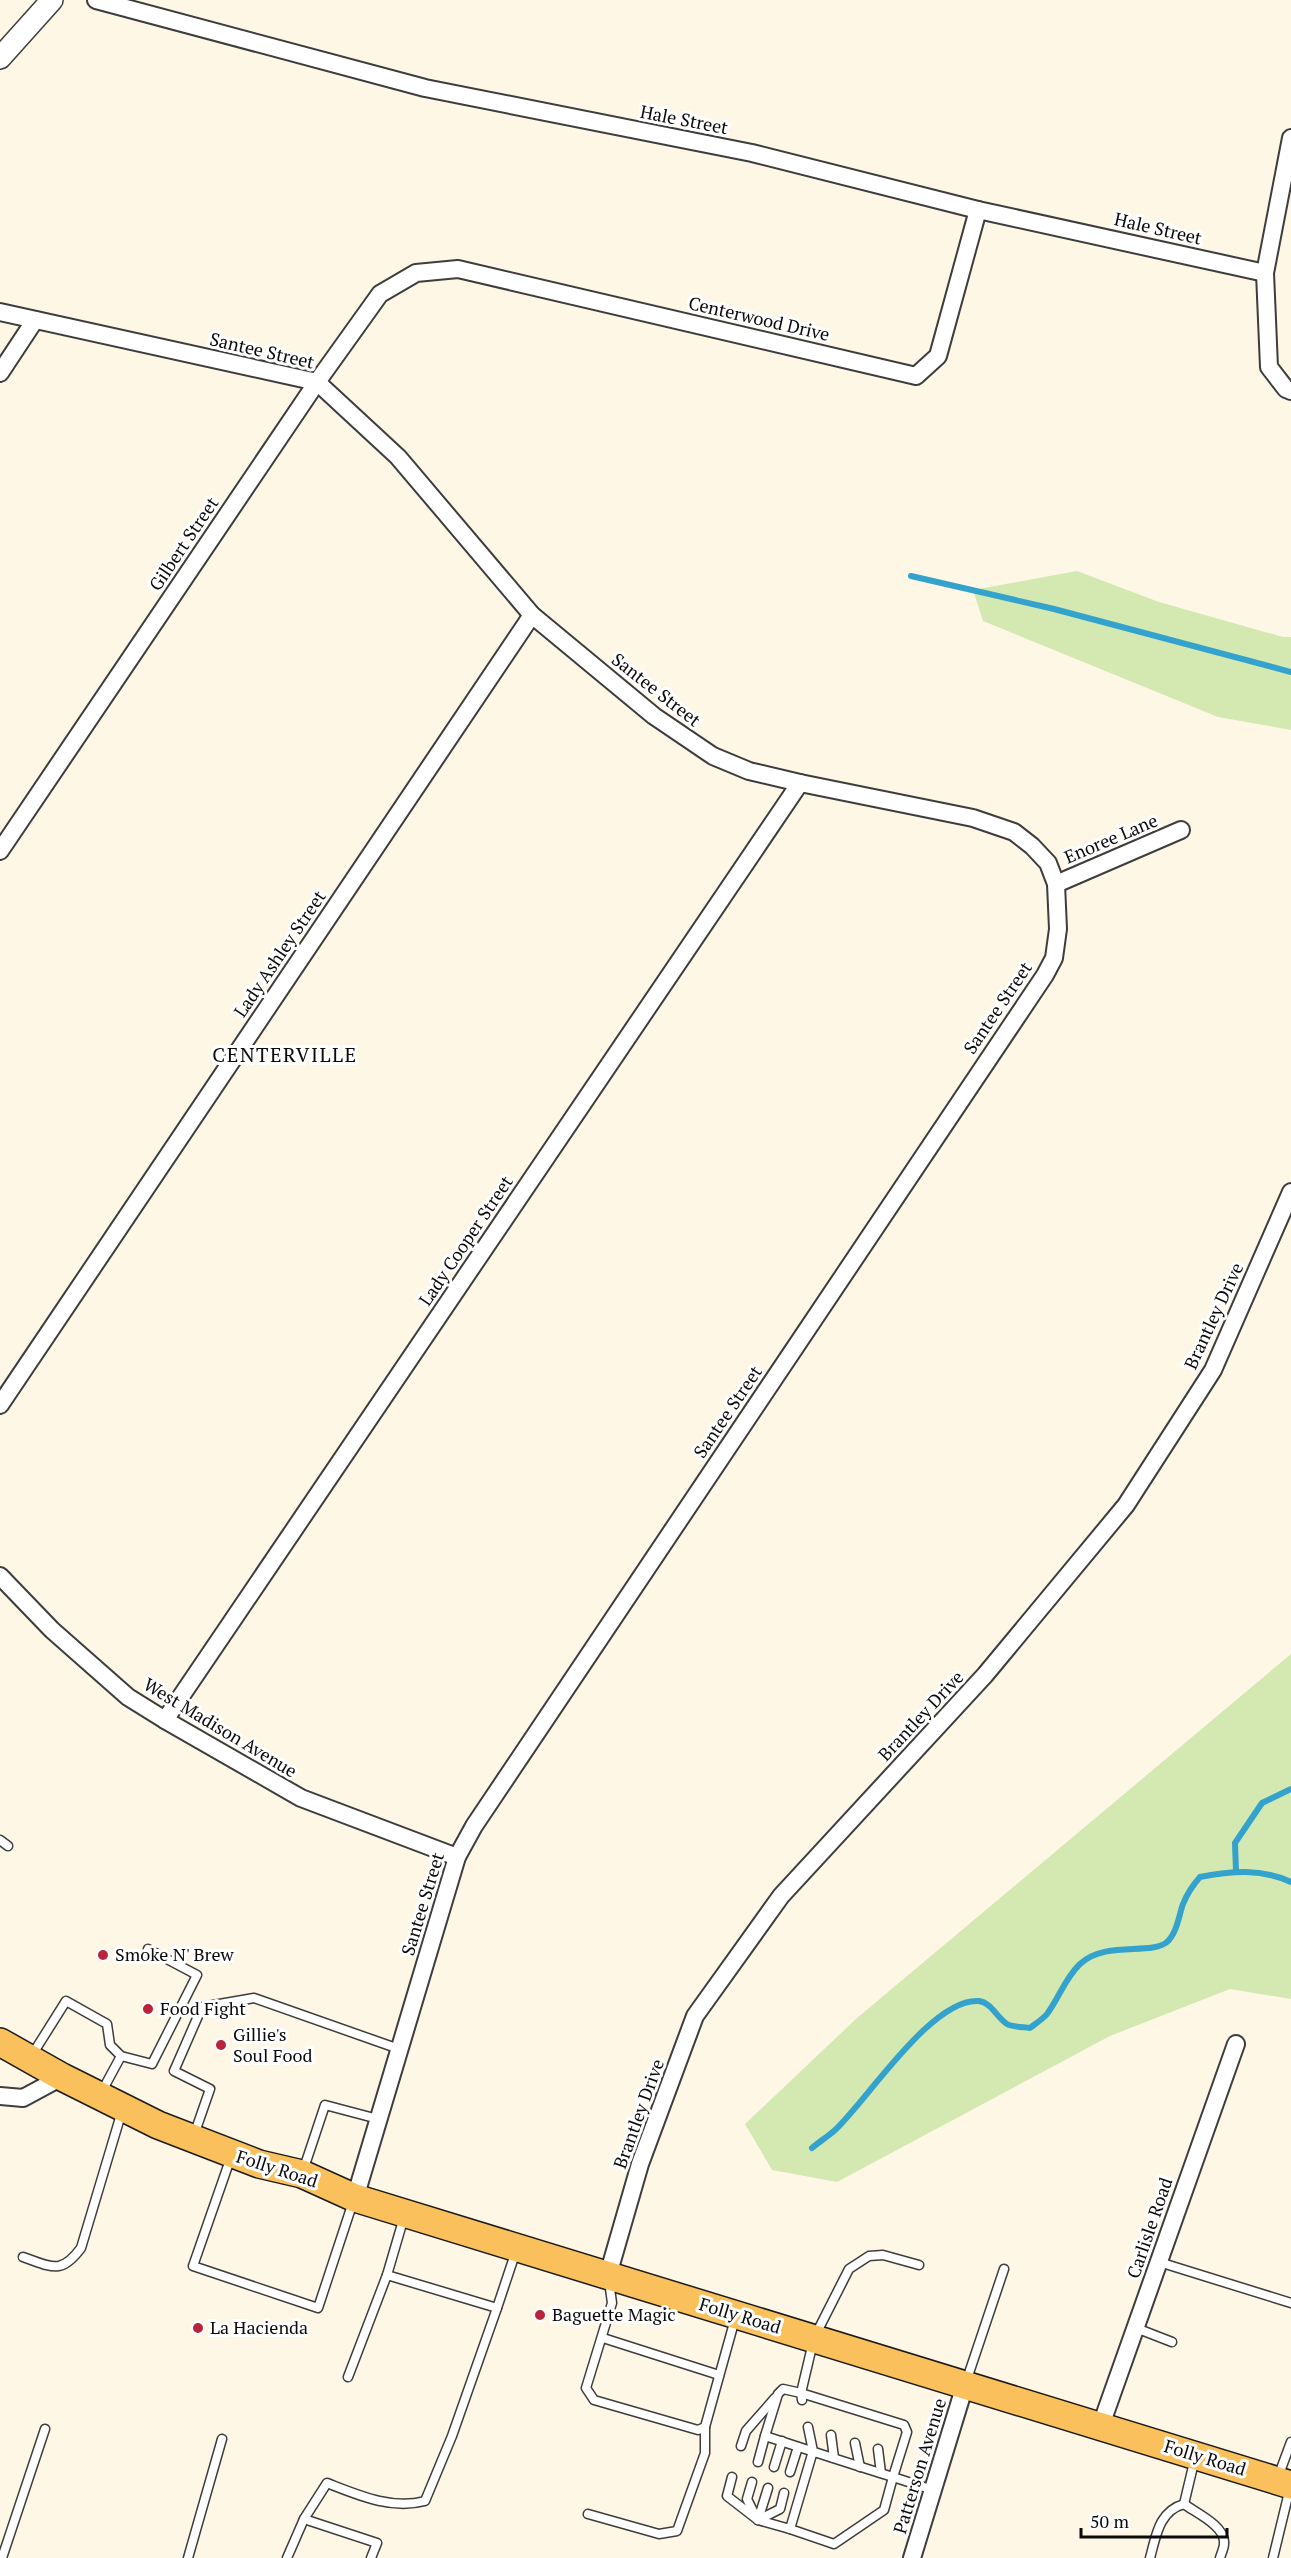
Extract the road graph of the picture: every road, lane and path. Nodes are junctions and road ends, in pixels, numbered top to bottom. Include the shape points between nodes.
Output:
1 (52, 0) edge
2 (96, 0) edge
3 (0, 58) edge
4 (1291, 138) edge
5 (978, 210) junction
6 (1278, 210) junction
7 (1291, 221) edge
8 (416, 273) joint
9 (1265, 273) junction
10 (0, 312) edge
11 (35, 320) junction
12 (0, 373) edge
13 (317, 382) junction
14 (1291, 391) edge
15 (532, 615) junction
16 (800, 783) junction
17 (1181, 830) dead end
18 (0, 851) edge
19 (1056, 884) junction
20 (1291, 1192) edge
21 (0, 1405) edge
22 (0, 1576) edge
23 (165, 1720) junction
24 (0, 1840) edge
25 (8, 1846) dead end
26 (457, 1857) junction
27 (148, 1949) dead end
28 (0, 2042) edge
29 (1236, 2044) dead end
30 (399, 2049) junction
31 (121, 2056) junction
32 (29, 2060) junction
33 (62, 2077) junction
34 (0, 2096) edge
35 (111, 2102) junction
36 (378, 2119) junction
37 (192, 2138) junction
38 (232, 2154) junction
39 (302, 2174) junction
40 (355, 2198) junction
41 (405, 2213) junction
42 (517, 2248) junction
43 (22, 2257) dead end
44 (1159, 2262) junction
45 (919, 2265) dead end
46 (1004, 2269) dead end
47 (387, 2275) junction
48 (609, 2275) junction
49 (1291, 2303) edge
50 (497, 2308) junction
51 (736, 2314) junction
52 (1136, 2328) junction
53 (603, 2338) junction
54 (814, 2338) junction
55 (1172, 2342) dead end
56 (719, 2375) junction
57 (348, 2377) dead end
58 (965, 2385) junction
59 (778, 2394) junction
60 (801, 2397) junction
61 (1101, 2425) junction
62 (705, 2427) junction
63 (808, 2427) dead end
64 (45, 2429) dead end
65 (831, 2435) dead end
66 (765, 2436) junction
67 (222, 2439) dead end
68 (782, 2441) junction
69 (855, 2442) dead end
70 (1291, 2442) edge
71 (741, 2446) dead end
72 (798, 2447) junction
73 (878, 2449) dead end
74 (813, 2451) junction
75 (1196, 2455) junction
76 (834, 2458) junction
77 (758, 2462) dead end
78 (774, 2467) dead end
79 (860, 2467) junction
80 (790, 2472) dead end
81 (881, 2473) junction
82 (732, 2476) dead end
83 (893, 2477) junction
84 (752, 2482) dead end
85 (1286, 2483) edge
86 (768, 2488) dead end
87 (933, 2490) junction
88 (784, 2493) dead end
89 (1184, 2504) junction
90 (588, 2514) dead end
91 (304, 2519) junction
92 (758, 2520) junction
93 (790, 2529) junction
94 (2, 2558) edge
95 (188, 2558) edge
96 (287, 2558) edge
97 (371, 2558) edge
98 (912, 2558) edge
99 (1150, 2558) edge
100 (1220, 2558) edge
101 (1273, 2558) edge

1 - 3 street
2 - 5 street, Hale Street via 425,88 752,153
4 - 6 street
5 - 8 street, Centerwood Drive via 938,357 916,376 458,269
5 - 9 street, Hale Street
6 - 7 street
6 - 9 street
8 - 13 street, Gilbert Street via 381,294
9 - 14 street via 1269,367
10 - 11 street, Santee Street
11 - 12 street
11 - 13 street, Santee Street
13 - 15 street, Santee Street via 398,457
13 - 18 street, Gilbert Street
15 - 16 street, Santee Street via 654,716 713,756 748,771
15 - 21 street, Lady Ashley Street
16 - 19 street, Santee Street via 973,818 1014,832 1048,863
16 - 23 street, Lady Cooper Street
17 - 19 street, Enoree Lane
19 - 26 street, Santee Street via 1058,929 1054,958 1045,975 487,1806
20 - 48 street, Brantley Drive via 1213,1370 1126,1505 986,1675 781,1896 695,2016 640,2164
22 - 23 street, West Madison Avenue via 52,1630 128,1696
23 - 26 street, West Madison Avenue via 301,1798
24 - 25 lane
26 - 30 street, Santee Street
27 - 31 lane via 197,1975 152,2064
28 - 32 main road, Folly Road
29 - 44 street, Carlisle Road
30 - 36 street, Santee Street
30 - 37 lane via 254,1998 202,2007 174,2071 210,2089
31 - 32 lane via 110,2045 107,2024 66,2001
31 - 35 lane
32 - 33 main road, Folly Road
33 - 34 street via 23,2098
33 - 35 main road, Folly Road
35 - 37 main road, Folly Road
35 - 43 lane via 81,2248 63,2266 48,2266
36 - 39 lane via 325,2105
36 - 40 street, Santee Street
37 - 38 main road, Folly Road
38 - 39 main road, Folly Road
38 - 40 lane via 193,2266 318,2308
39 - 40 main road, Folly Road
40 - 41 main road, Folly Road
41 - 42 main road, Folly Road
41 - 47 lane
42 - 48 main road, Folly Road
42 - 50 lane
44 - 49 lane
44 - 52 street, Carlisle Road
45 - 54 lane via 869,2256 849,2269
46 - 58 lane
47 - 50 lane
47 - 57 lane
48 - 51 main road, Folly Road
48 - 53 lane via 612,2303
50 - 91 lane via 453,2436 424,2501 408,2505 369,2499 327,2483
51 - 54 main road, Folly Road
51 - 56 lane
52 - 55 lane
52 - 61 street, Carlisle Road
53 - 56 lane
53 - 62 lane via 586,2388 594,2400 698,2430
54 - 58 main road, Folly Road
54 - 60 lane
56 - 62 lane
58 - 61 main road, Folly Road
58 - 87 street, Patterson Avenue
59 - 60 lane via 783,2389
59 - 66 lane
59 - 71 lane via 746,2431
60 - 83 lane via 904,2425 907,2432
61 - 75 main road, Folly Road
62 - 90 lane via 705,2453 677,2531 659,2535
63 - 74 lane
64 - 94 lane
65 - 76 lane
66 - 68 lane
66 - 77 lane
67 - 95 lane
68 - 72 lane
68 - 78 lane
69 - 79 lane
70 - 85 lane
72 - 74 lane
72 - 80 lane
73 - 81 lane
74 - 76 lane
74 - 93 lane
75 - 85 main road, Folly Road
75 - 89 lane
76 - 79 lane
79 - 81 lane
81 - 83 lane
82 - 92 lane via 727,2496
83 - 87 lane
83 - 93 lane via 884,2510 834,2544
84 - 92 lane via 747,2499
85 - 101 lane
86 - 92 lane
87 - 98 street, Patterson Avenue
88 - 92 lane via 780,2509
89 - 99 lane via 1164,2516
89 - 100 lane via 1211,2522 1223,2536
91 - 96 lane
91 - 97 lane via 377,2543
92 - 93 lane

